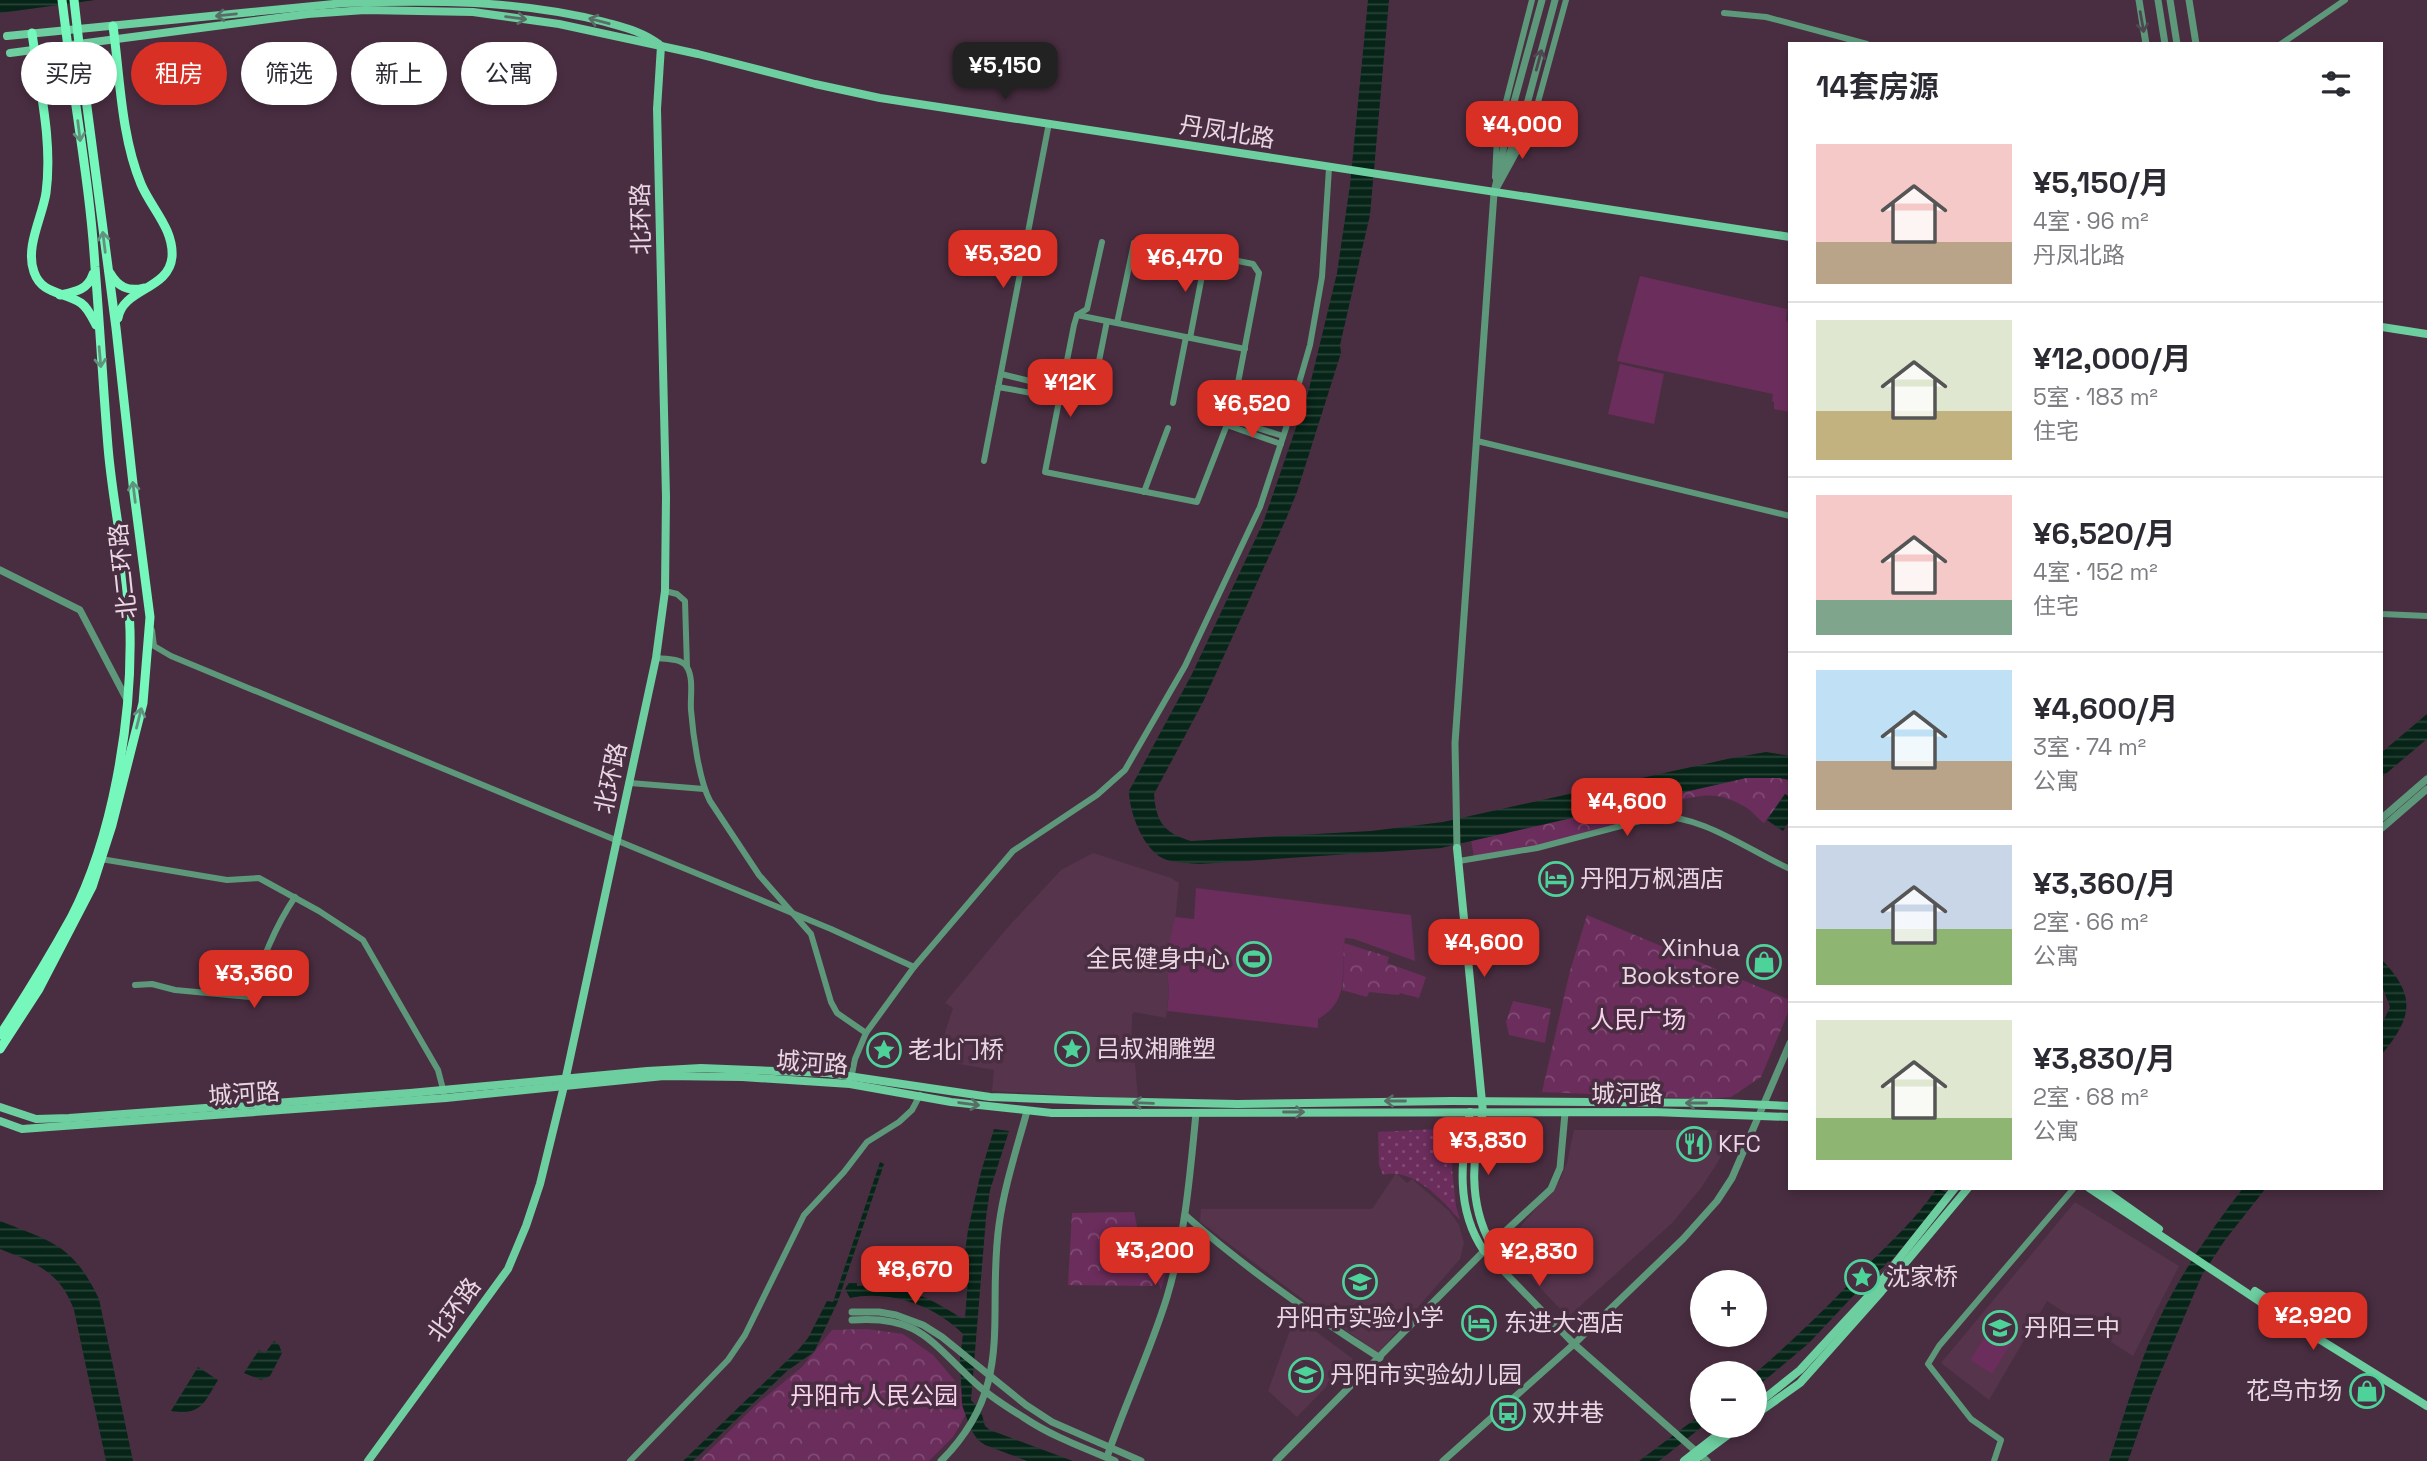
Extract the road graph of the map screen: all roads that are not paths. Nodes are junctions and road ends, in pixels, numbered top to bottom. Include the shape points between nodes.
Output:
1 (62, 0) edge
2 (74, 0) edge
3 (1532, 0) edge
4 (1542, 0) edge
5 (1555, 0) edge
6 (1566, 0) edge
7 (2139, 0) edge
8 (2158, 0) edge
9 (2170, 0) edge
10 (2189, 0) edge
11 (2345, 0) edge
12 (1724, 13) dead end
13 (113, 26) junction
14 (32, 33) junction
15 (7, 36) dead end
16 (115, 39) junction
17 (33, 42) edge
18 (93, 42) edge
19 (1860, 42) edge
20 (2146, 42) edge
21 (2165, 42) edge
22 (2177, 42) edge
23 (2196, 42) edge
24 (2284, 42) edge
25 (661, 46) junction
26 (21, 52) edge
27 (10, 53) dead end
28 (43, 105) edge
29 (1049, 123) junction
30 (1329, 168) junction
31 (1494, 193) junction
32 (1788, 237) edge
33 (1102, 242) dead end
34 (1134, 243) dead end
35 (1173, 248) dead end
36 (1206, 255) junction
37 (95, 266) junction
38 (107, 268) junction
39 (153, 286) junction
40 (58, 295) junction
41 (1077, 315) junction
42 (1107, 321) junction
43 (1117, 323) junction
44 (2383, 327) edge
45 (98, 328) junction
46 (116, 328) junction
47 (2427, 334) edge
48 (1188, 337) junction
49 (1245, 348) junction
50 (1001, 374) junction
51 (1095, 381) dead end
52 (998, 387) junction
53 (1062, 389) junction
54 (1060, 398) junction
55 (1173, 403) dead end
56 (1228, 422) junction
57 (1168, 428) dead end
58 (1282, 440) junction
59 (1477, 441) junction
60 (984, 461) dead end
61 (1144, 492) junction
62 (1788, 516) edge
63 (0, 570) edge
64 (665, 591) junction
65 (2383, 614) edge
66 (150, 617) junction
67 (2427, 617) edge
68 (656, 658) junction
69 (687, 667) junction
70 (127, 700) junction
71 (2427, 779) edge
72 (630, 783) junction
73 (704, 789) junction
74 (2427, 789) edge
75 (2383, 817) edge
76 (2383, 827) edge
77 (618, 841) junction
78 (1457, 848) joint
79 (101, 859) junction
80 (1459, 861) junction
81 (1788, 868) edge
82 (295, 897) junction
83 (796, 917) junction
84 (914, 967) junction
85 (135, 985) dead end
86 (866, 1033) junction
87 (0, 1035) edge
88 (1788, 1048) edge
89 (0, 1049) edge
90 (851, 1080) junction
91 (565, 1083) junction
92 (445, 1094) junction
93 (920, 1095) junction
94 (1482, 1101) junction
95 (1764, 1105) junction
96 (1788, 1106) edge
97 (0, 1107) edge
98 (1027, 1111) junction
99 (1196, 1112) junction
100 (1470, 1112) junction
101 (1483, 1112) junction
102 (1565, 1113) junction
103 (1788, 1116) edge
104 (1758, 1117) junction
105 (0, 1121) edge
106 (1953, 1190) edge
107 (1966, 1190) edge
108 (2072, 1190) edge
109 (2092, 1190) edge
110 (2104, 1190) edge
111 (1185, 1215) junction
112 (1491, 1244) junction
113 (2185, 1249) junction
114 (1484, 1251) junction
115 (2216, 1269) junction
116 (1574, 1344) junction
117 (1380, 1358) junction
118 (990, 1378) junction
119 (986, 1391) junction
120 (1767, 1396) edge
121 (2427, 1400) edge
122 (1767, 1406) edge
123 (2427, 1406) edge
124 (1717, 1438) edge
125 (1724, 1438) edge
126 (1110, 1448) junction
127 (1699, 1457) edge
128 (1104, 1458) edge
129 (368, 1461) edge
130 (630, 1461) edge
131 (941, 1461) edge
132 (1115, 1461) edge
133 (1141, 1461) edge
134 (1276, 1461) edge
135 (1443, 1461) edge
136 (1684, 1461) edge
137 (1994, 1461) edge

1 -> 37 main road, 北二环路, bridge
38 -> 2 main road, 北二环路, bridge
3 - 31 street via 1497,137
4 - 31 street
31 -> 5 street via 1523,119
6 - 31 street via 1532,124
7 -> 20 street
8 - 21 street
9 - 22 street
10 - 23 street
11 - 24 street
12 - 19 street via 1766,17
13 - 14 main road
13 - 16 main road
25 -> 13 main road via 643,32 586,18 462,2 344,3
14 - 15 main road
14 - 17 main road
16 - 18 main road
16 -> 25 main road via 308,14 415,10 473,12 559,24
16 - 39 main road via 132,154 141,185 171,243 172,260
25 - 29 main road, 丹凤北路 via 880,98
25 - 64 main road, 北环路 via 657,108
26 - 27 main road
28 - 40 main road via 46,194 31,254 41,285
29 - 30 main road, 丹凤北路
29 - 50 street
30 - 31 main road, 丹凤北路
30 - 58 street via 1322,277 1310,345
31 - 32 main road, 丹凤北路
31 - 59 street
33 - 41 street via 1087,309
34 - 43 street
35 - 36 street
36 - 48 street
36 - 49 street via 1253,264 1257,269 1259,280
37 - 40 main road via 91,282 79,291
37 - 45 main road, 北二环路
38 - 39 main road via 124,288
38 - 46 main road, 北二环路
39 - 46 main road via 128,299 120,309
40 - 45 main road via 80,302
41 - 42 street
41 - 53 street
42 - 43 street
42 - 51 street
43 - 48 street
44 - 47 main road
45 -> 70 main road, 北二环路 via 110,478 130,630
66 -> 46 main road, 北二环路
48 - 49 street
48 - 55 street
49 - 56 street
50 - 52 street
50 - 53 street
52 - 54 street
52 - 60 street
53 - 54 street
54 - 61 street via 1045,472
56 - 58 street
56 - 61 street via 1197,502
57 - 61 street
58 - 84 street via 1260,507 1185,666 1125,770 1013,851
59 - 62 street
59 - 78 street via 1455,743
63 - 70 street via 80,610
64 - 68 main road, 北环路
64 - 69 street via 685,601
65 - 67 street
66 - 77 street via 154,646 172,656
79 -> 66 main road, 北二环路 via 143,703
68 - 69 street via 680,661
68 - 72 main road, 北环路
69 - 73 street
70 - 87 main road, 北二环路 via 121,759 85,885 72,916
71 - 75 street
72 - 73 street
72 - 77 main road, 北环路
73 - 83 street via 759,875
74 - 76 street
77 - 83 street
77 - 91 main road, 北环路
78 - 80 main road
79 - 82 street via 227,880 259,878
79 - 89 main road, 北二环路 via 77,919
80 - 81 street via 1537,848 1670,816 1713,831
80 - 94 main road
82 - 85 street via 270,941 250,997
82 - 92 street via 363,940 438,1070
83 - 84 street
83 - 86 street via 811,934 837,1013
84 - 86 street
86 - 90 street
88 - 95 street
90 - 91 main road, 城河路 via 664,1076
90 - 93 main road, 城河路
94 -> 90 main road, 城河路 via 1170,1104 990,1097
91 - 92 main road, 城河路
91 - 129 main road, 北环路 via 540,1184 508,1269
92 - 97 main road, 城河路 via 36,1119
92 - 105 main road, 城河路 via 22,1129
93 -> 98 main road, 城河路
93 - 130 street via 899,1122 867,1142 804,1215 728,1360
95 -> 94 main road, 城河路
94 - 101 main road
95 - 96 main road, 城河路
95 - 104 street
98 - 99 main road, 城河路
98 - 118 street via 999,1224
99 -> 100 main road, 城河路
99 - 111 street
100 - 101 main road, 城河路
100 - 114 main road via 1462,1166 1464,1204
101 - 102 main road, 城河路
101 - 112 main road via 1473,1175 1478,1209
102 - 104 main road, 城河路
102 - 112 street via 1560,1168 1551,1189
103 - 104 main road, 城河路
104 - 116 street via 1717,1201
106 - 120 main road via 1875,1289 1800,1370
107 - 122 main road via 1800,1383
108 - 137 street via 1928,1364 1971,1419 2001,1440
109 - 113 main road
110 - 113 main road
111 - 117 street via 1341,1334
111 - 126 street via 1167,1296
112 - 114 street
113 - 115 main road
114 - 116 street
114 - 117 street
115 - 121 main road
115 - 123 main road
116 - 127 street
116 - 135 street
117 - 134 street
118 - 119 street
118 - 119 street via 942,1337 915,1322 879,1312 852,1316 891,1321 919,1331
118 - 126 street via 1052,1422
119 - 128 street via 1044,1430
119 - 131 street via 982,1405
124 - 127 main road
125 - 127 main road
126 - 128 street
126 - 133 street
127 - 136 main road
128 - 132 street

